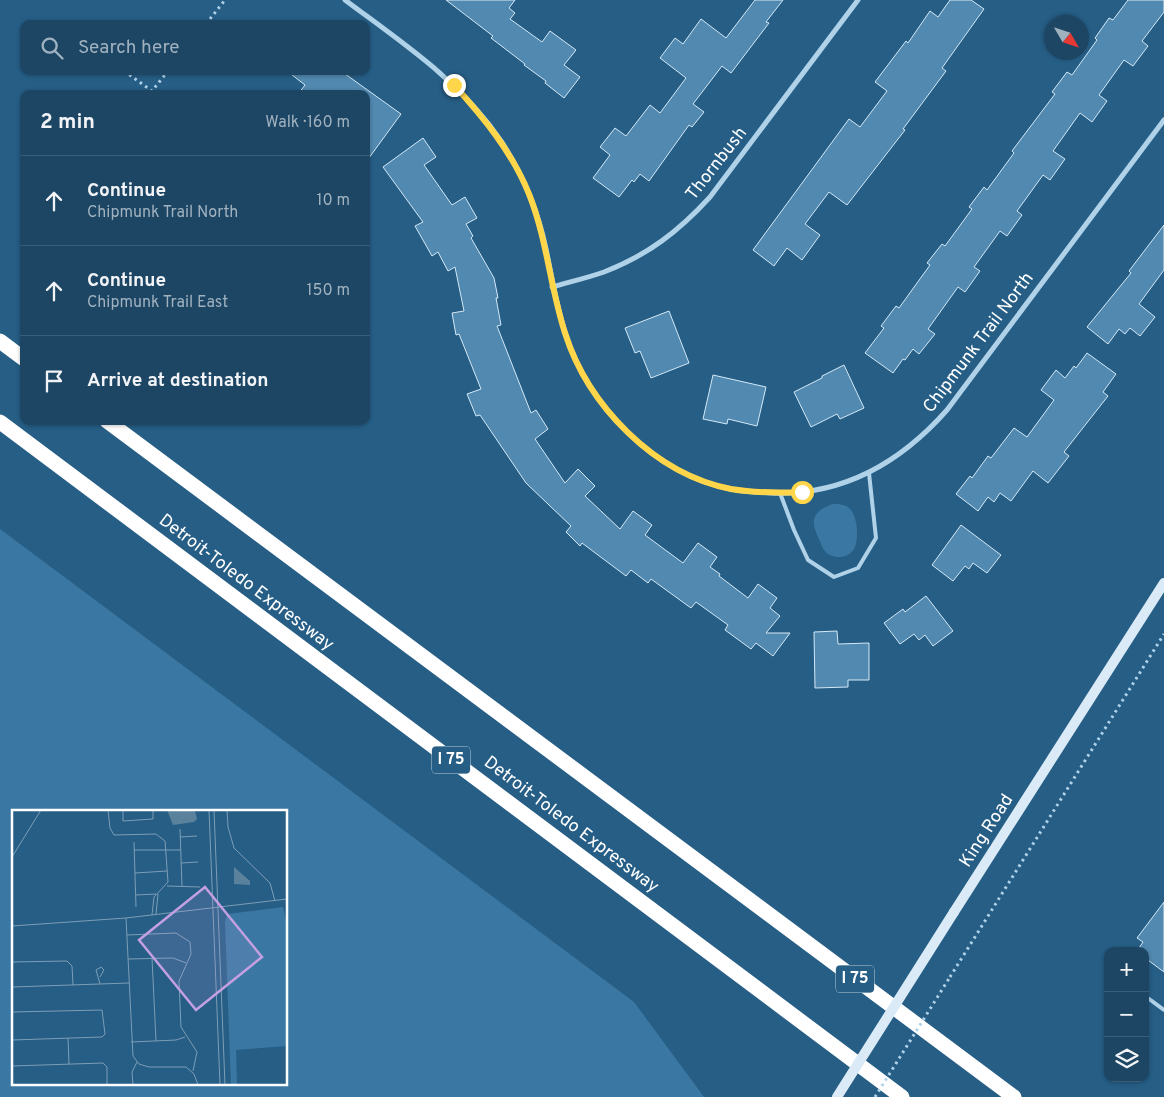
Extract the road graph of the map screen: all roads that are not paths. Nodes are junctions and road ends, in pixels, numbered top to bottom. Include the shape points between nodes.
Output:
1 (345, 0) edge
2 (858, 0) edge
3 (1164, 120) edge
4 (552, 286) junction
5 (0, 341) edge
6 (20, 356) edge
7 (0, 422) edge
8 (112, 425) edge
9 (869, 473) junction
10 (780, 493) junction
11 (1164, 583) edge
12 (1149, 999) edge
13 (1164, 1010) edge
14 (836, 1097) edge
15 (902, 1097) edge
16 (1014, 1097) edge

1 - 4 street, Chipmunk Trail North via 432,65 481,114 528,192 546,247
2 - 4 street, Thornbush via 710,197 689,220 658,245 632,260 603,273
3 - 9 street, Chipmunk Trail North via 947,410 913,444
4 - 10 street, Chipmunk Trail North via 565,333 580,370 602,404 629,434 661,459 704,481 730,489
5 - 6 highway
7 - 15 highway, Detroit-Toledo Expressway / I 75
8 - 16 highway, I 75
9 - 10 street, Chipmunk Trail North via 826,488
9 - 10 lane via 876,538 858,568 834,577 808,560
11 - 14 main road, King Road, bridge
12 - 13 lane

